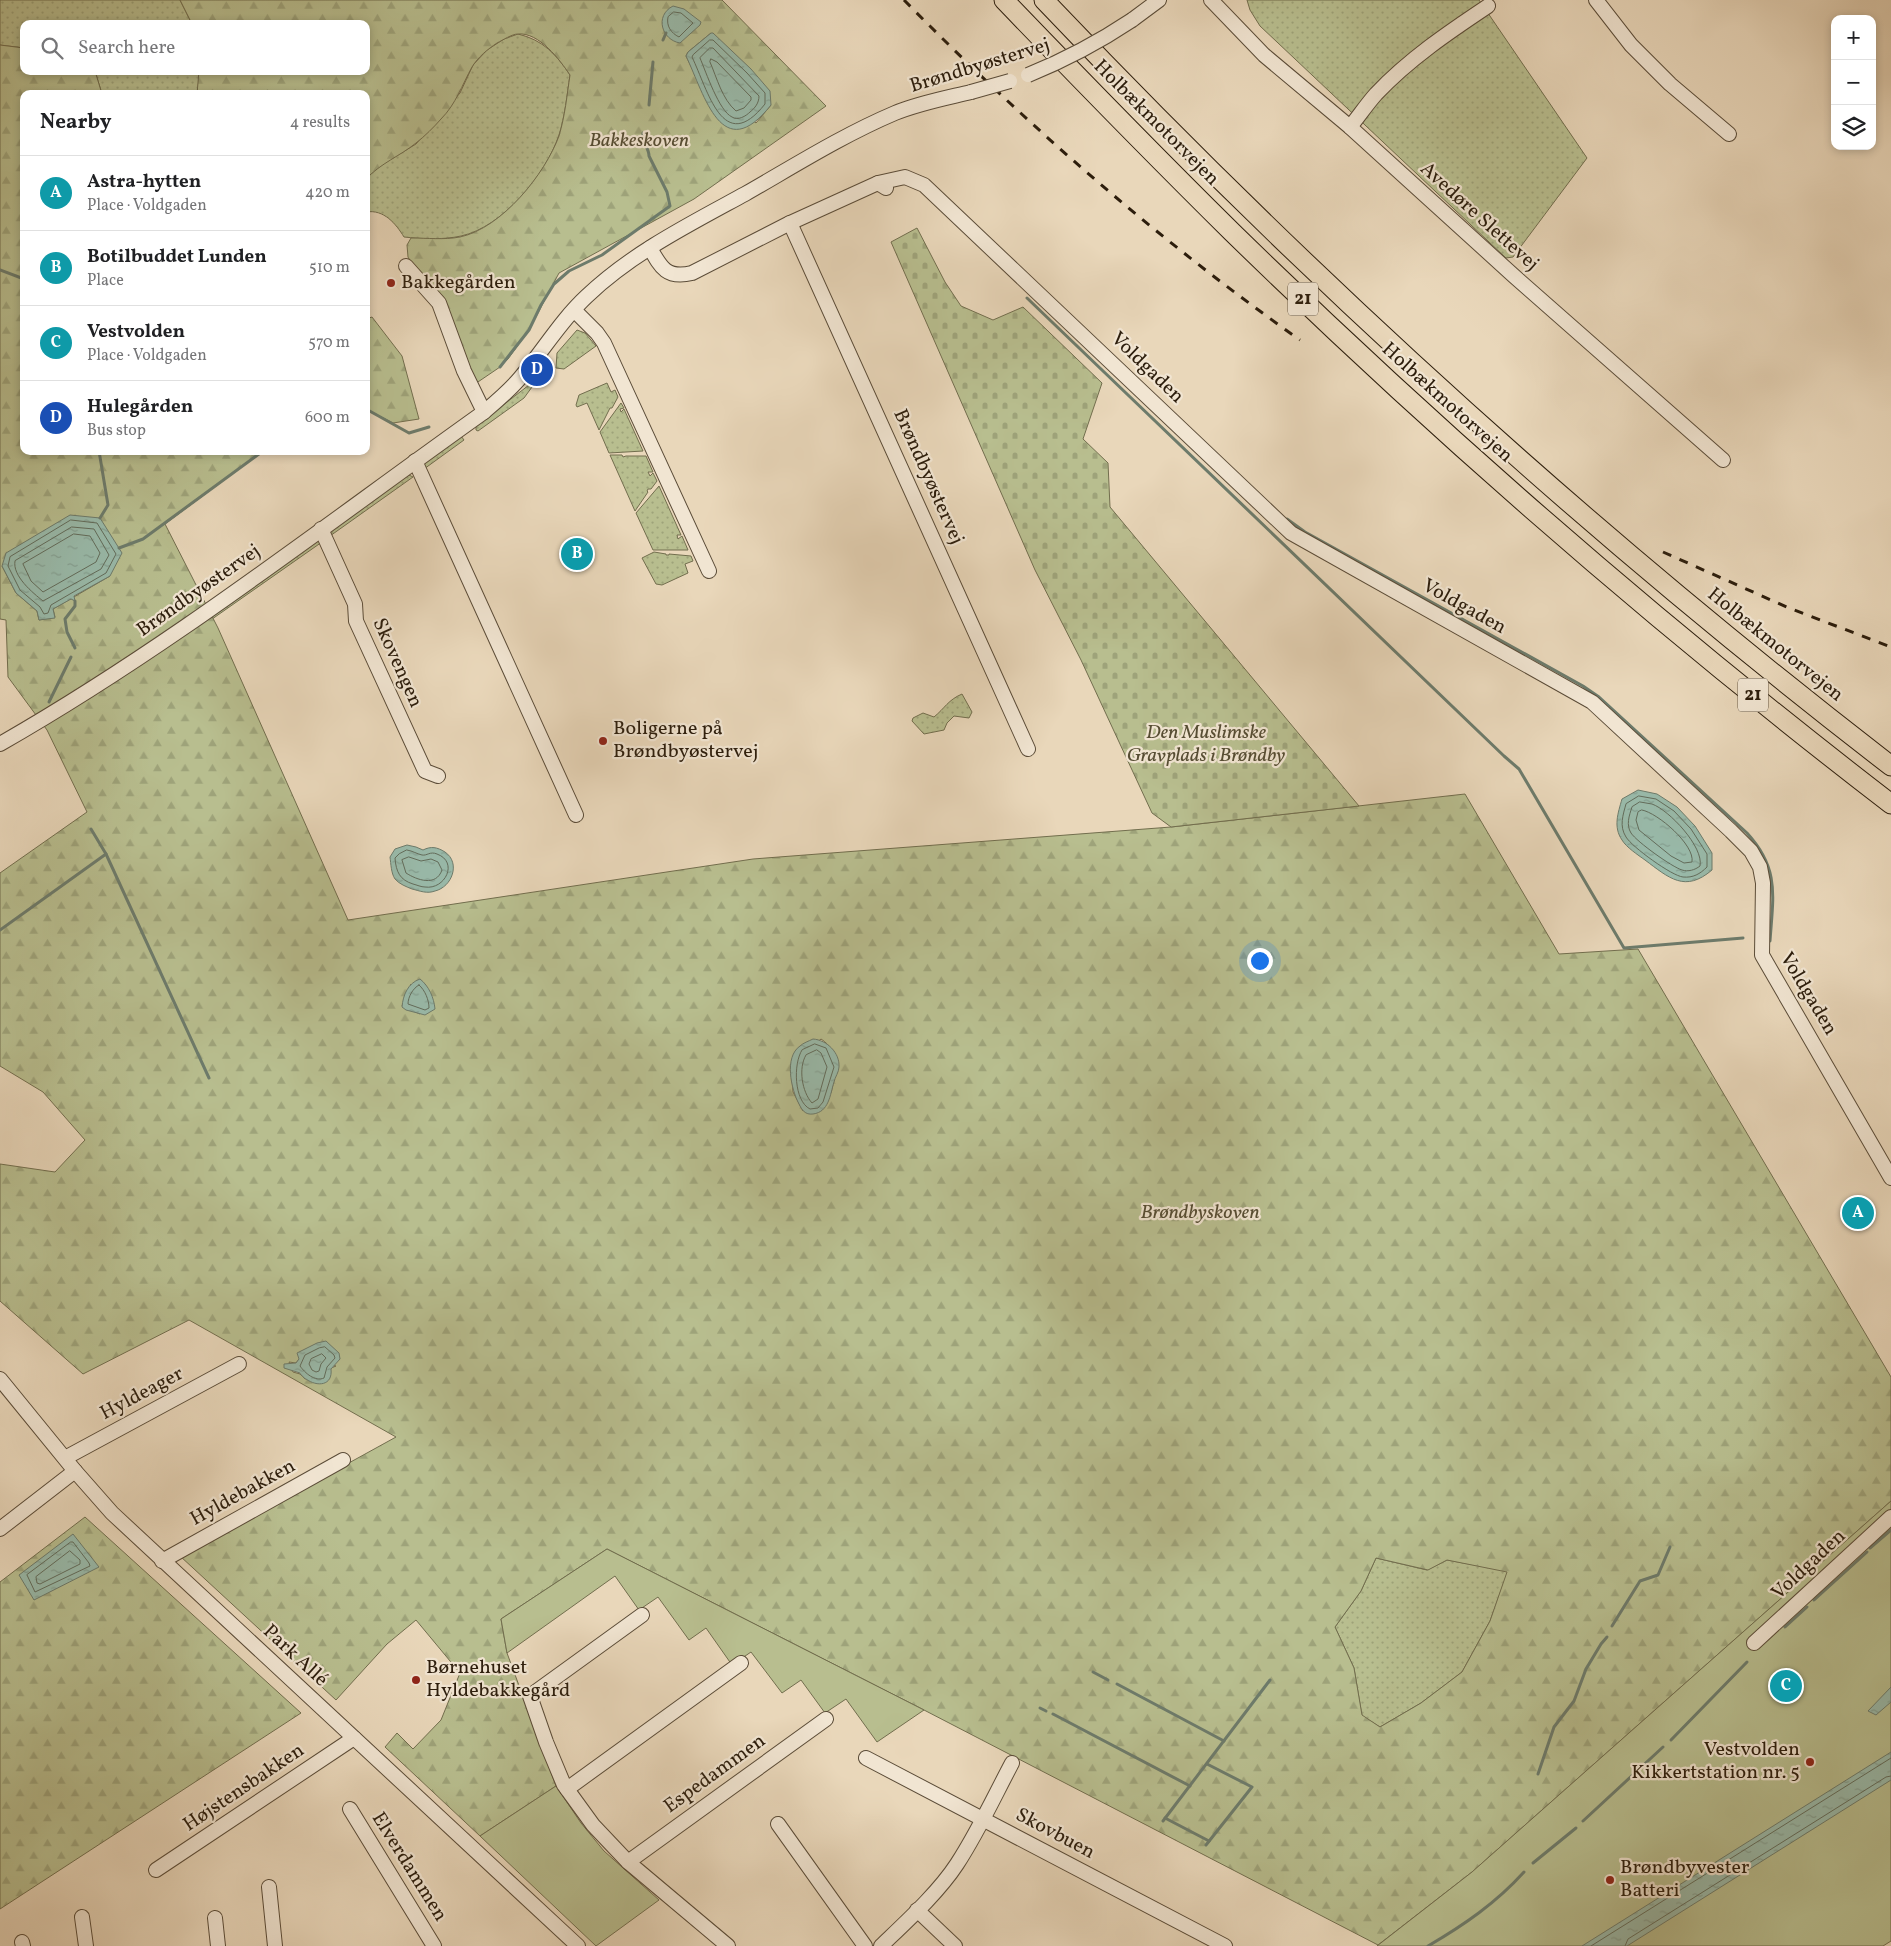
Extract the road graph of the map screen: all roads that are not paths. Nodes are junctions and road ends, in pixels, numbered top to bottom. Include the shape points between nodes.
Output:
1 (1004, 0) edge
2 (1044, 0) edge
3 (1159, 0) edge
4 (1211, 0) edge
5 (1596, 0) edge
6 (1488, 6) dead end
7 (1350, 127) junction
8 (1729, 134) dead end
9 (790, 223) junction
10 (650, 248) junction
11 (406, 266) dead end
12 (574, 310) junction
13 (484, 412) junction
14 (1723, 460) dead end
15 (415, 461) junction
16 (321, 529) junction
17 (709, 571) dead end
18 (0, 744) edge
19 (1028, 749) dead end
20 (1891, 766) edge
21 (438, 776) dead end
22 (1891, 804) edge
23 (576, 815) dead end
24 (1891, 1178) edge
25 (239, 1364) dead end
26 (0, 1379) edge
27 (65, 1458) junction
28 (343, 1460) dead end
29 (75, 1471) junction
30 (1891, 1517) edge
31 (0, 1529) edge
32 (162, 1560) junction
33 (642, 1616) dead end
34 (1754, 1644) dead end
35 (741, 1663) dead end
36 (826, 1719) dead end
37 (354, 1738) junction
38 (866, 1758) dead end
39 (1012, 1763) dead end
40 (567, 1789) junction
41 (350, 1809) dead end
42 (983, 1819) junction
43 (778, 1824) dead end
44 (628, 1862) junction
45 (156, 1870) dead end
46 (269, 1886) dead end
47 (917, 1910) junction
48 (82, 1918) dead end
49 (215, 1918) dead end
50 (86, 1946) edge
51 (218, 1946) edge
52 (275, 1946) edge
53 (434, 1946) edge
54 (578, 1946) edge
55 (728, 1946) edge
56 (865, 1946) edge
57 (881, 1946) edge
58 (955, 1946) edge
59 (1225, 1946) edge

1 - 22 highway, Holbækmotorvejen / 21 via 1232,232 1501,483 1786,723
2 - 20 highway, Holbækmotorvejen / 21 via 1247,206 1432,380 1637,561 1805,700
3 - 10 street, Brøndbyøstervej, bridge via 1100,41 1028,76 896,112 871,124
4 - 7 street, Avedøre Slettevej via 1264,56
5 - 8 street via 1631,45 1670,84
6 - 7 street via 1408,64 1376,94
7 - 14 street, Avedøre Slettevej
9 - 10 street via 683,275 665,271
9 - 19 street, Brøndbyøstervej
9 - 24 street, Voldgaden via 905,177 924,185 1291,533 1592,702 1750,851 1760,867 1763,883 1762,955
10 - 12 street, Brøndbyøstervej via 623,265
11 - 13 street via 438,303
12 - 13 street, Brøndbyøstervej via 520,378
12 - 17 street via 604,343
13 - 15 street, Brøndbyøstervej
15 - 16 street, Brøndbyøstervej
15 - 23 street
16 - 18 street, Brøndbyøstervej via 166,639
16 - 21 street, Skovengen via 355,604 356,621 425,772
25 - 27 street, Hyldeager
26 - 27 street, Park Allé
27 - 29 street, Park Allé
28 - 32 street, Hyldebakken
29 - 31 street
29 - 32 street, Park Allé via 112,1513
30 - 34 street, Voldgaden
32 - 37 street, Park Allé
33 - 40 street via 530,1696
35 - 40 street
36 - 44 street, Espedammen
37 - 45 street, Højstensbakken
37 - 54 street, Park Allé
38 - 42 street, Skovbuen
39 - 42 street
40 - 44 street via 593,1826
41 - 53 street, Elverdammen
42 - 47 street via 956,1866
42 - 59 street, Skovbuen
43 - 56 street
44 - 55 street
46 - 52 street
47 - 57 street
47 - 58 street
48 - 50 street
49 - 51 street

